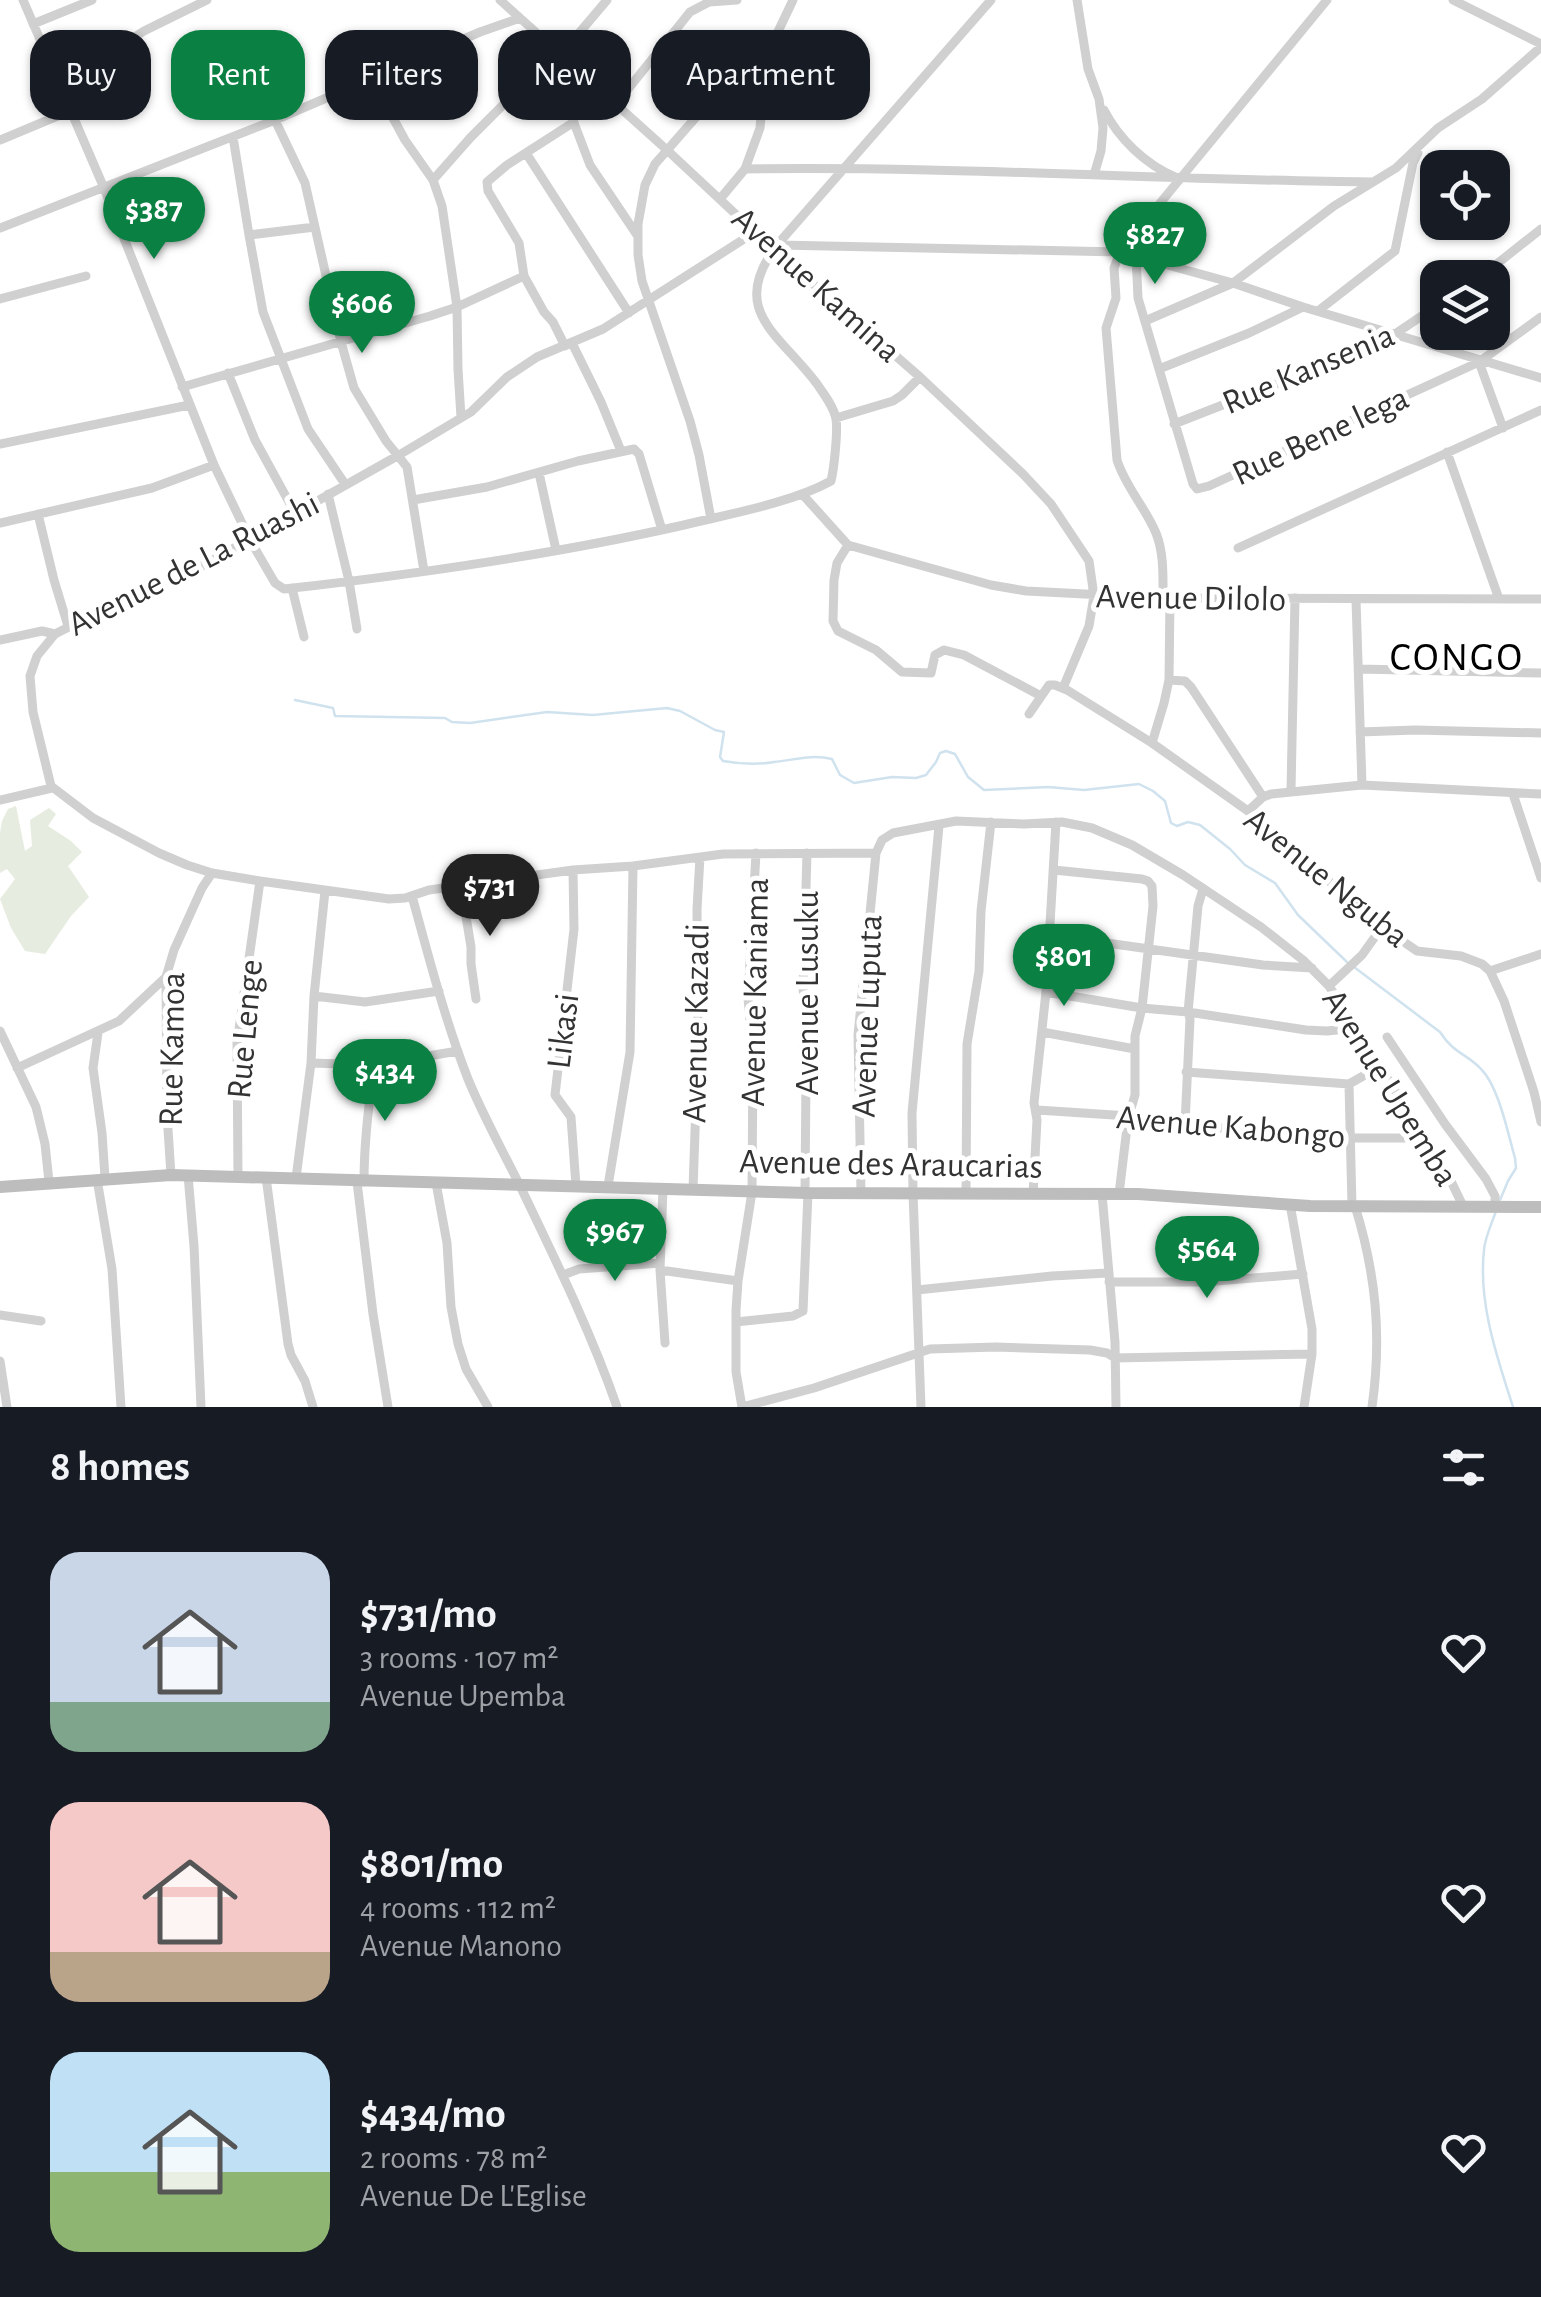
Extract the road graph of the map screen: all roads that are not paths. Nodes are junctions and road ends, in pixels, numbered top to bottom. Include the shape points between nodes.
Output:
1 (22, 0) edge
2 (92, 0) edge
3 (207, 0) edge
4 (607, 0) edge
5 (737, 0) edge
6 (793, 0) edge
7 (991, 0) edge
8 (1077, 0) edge
9 (1328, 0) edge
10 (1453, 0) edge
11 (504, 1) edge
12 (520, 18) junction
13 (33, 24) junction
14 (36, 30) edge
15 (146, 30) edge
16 (533, 30) edge
17 (581, 30) edge
18 (779, 30) edge
19 (478, 35) edge
20 (1541, 46) edge
21 (631, 85) edge
22 (1099, 98) junction
23 (498, 111) edge
24 (631, 118) edge
25 (48, 120) edge
26 (76, 120) edge
27 (274, 120) joint
28 (394, 120) edge
29 (693, 120) edge
30 (761, 120) edge
31 (574, 122) joint
32 (233, 137) junction
33 (0, 140) edge
34 (1422, 146) junction
35 (667, 150) junction
36 (526, 152) junction
37 (846, 168) junction
38 (745, 169) junction
39 (1094, 175) junction
40 (434, 180) junction
41 (1181, 180) junction
42 (1371, 182) junction
43 (104, 188) junction
44 (720, 199) junction
45 (315, 227) junction
46 (0, 228) edge
47 (1541, 229) edge
48 (755, 232) junction
49 (637, 235) junction
50 (249, 236) junction
51 (776, 248) junction
52 (1120, 252) junction
53 (1136, 256) junction
54 (1502, 260) edge
55 (86, 276) dead end
56 (524, 276) junction
57 (1234, 284) junction
58 (0, 299) edge
59 (648, 300) junction
60 (458, 306) junction
61 (1303, 307) junction
62 (1318, 311) junction
63 (629, 313) junction
64 (1420, 317) edge
65 (1541, 317) edge
66 (1145, 321) junction
67 (1395, 334) junction
68 (341, 342) junction
69 (568, 345) junction
70 (282, 358) junction
71 (1480, 361) junction
72 (1159, 369) junction
73 (228, 374) junction
74 (920, 377) junction
75 (1541, 378) edge
76 (182, 387) junction
77 (189, 405) junction
78 (1541, 410) edge
79 (462, 418) junction
80 (836, 418) junction
81 (1174, 424) junction
82 (1503, 428) junction
83 (0, 444) edge
84 (621, 451) junction
85 (1448, 452) junction
86 (399, 455) junction
87 (214, 465) junction
88 (539, 474) junction
89 (345, 484) junction
90 (328, 494) junction
91 (802, 495) junction
92 (413, 500) junction
93 (295, 512) junction
94 (38, 514) junction
95 (712, 518) junction
96 (0, 523) edge
97 (662, 530) junction
98 (250, 540) junction
99 (848, 545) junction
100 (1238, 548) dead end
101 (556, 550) junction
102 (424, 572) junction
103 (349, 581) junction
104 (292, 588) junction
105 (1094, 596) junction
106 (1166, 598) junction
107 (1294, 598) junction
108 (1541, 599) edge
109 (1356, 600) junction
110 (1499, 600) junction
111 (68, 626) junction
112 (357, 629) dead end
113 (55, 634) junction
114 (304, 637) dead end
115 (0, 640) edge
116 (1360, 669) junction
117 (1541, 673) edge
118 (1168, 680) junction
119 (1063, 688) junction
120 (1041, 696) junction
121 (1029, 714) dead end
122 (1360, 732) junction
123 (1541, 732) edge
124 (1152, 743) junction
125 (1362, 785) junction
126 (52, 788) junction
127 (1291, 790) junction
128 (1513, 794) junction
129 (1541, 794) edge
130 (1263, 797) junction
131 (0, 800) edge
132 (1248, 811) junction
133 (991, 822) junction
134 (1056, 822) junction
135 (938, 826) junction
136 (882, 840) joint
137 (808, 852) junction
138 (756, 853) junction
139 (876, 853) junction
140 (700, 857) junction
141 (633, 866) junction
142 (573, 870) junction
143 (1054, 870) junction
144 (1540, 872) edge
145 (212, 873) junction
146 (260, 881) junction
147 (461, 886) junction
148 (1204, 889) junction
149 (325, 891) junction
150 (412, 896) junction
151 (1382, 927) junction
152 (1050, 935) junction
153 (1148, 948) junction
154 (1195, 954) junction
155 (1541, 954) edge
156 (1312, 968) junction
157 (1490, 972) junction
158 (166, 977) junction
159 (1329, 986) junction
160 (438, 990) junction
161 (1046, 992) junction
162 (314, 996) junction
163 (476, 999) dead end
164 (1142, 1008) junction
165 (1188, 1012) junction
166 (1356, 1028) junction
167 (0, 1030) edge
168 (1042, 1032) junction
169 (98, 1033) junction
170 (1387, 1037) dead end
171 (1135, 1048) junction
172 (458, 1051) junction
173 (311, 1063) junction
174 (374, 1065) junction
175 (17, 1068) junction
176 (1380, 1068) junction
177 (1186, 1072) junction
178 (1349, 1084) junction
179 (1037, 1110) junction
180 (1129, 1116) junction
181 (1541, 1122) edge
182 (1184, 1124) junction
183 (1424, 1135) junction
184 (1351, 1138) junction
185 (171, 1175) junction
186 (188, 1175) junction
187 (238, 1176) junction
188 (266, 1177) junction
189 (101, 1178) junction
190 (296, 1178) junction
191 (49, 1182) junction
192 (360, 1182) junction
193 (436, 1183) junction
194 (520, 1185) junction
195 (576, 1186) junction
196 (608, 1186) junction
197 (0, 1188) edge
198 (663, 1188) junction
199 (692, 1189) junction
200 (752, 1192) junction
201 (806, 1193) junction
202 (913, 1193) junction
203 (860, 1194) junction
204 (966, 1194) junction
205 (1033, 1194) junction
206 (1102, 1194) junction
207 (1120, 1194) junction
208 (1290, 1204) junction
209 (1354, 1206) junction
210 (1463, 1206) junction
211 (1496, 1206) junction
212 (1541, 1206) edge
213 (660, 1266) junction
214 (1303, 1274) junction
215 (562, 1276) junction
216 (1109, 1277) junction
217 (738, 1280) junction
218 (917, 1290) junction
219 (0, 1315) edge
220 (41, 1321) dead end
221 (736, 1322) junction
222 (665, 1343) dead end
223 (920, 1351) junction
224 (1312, 1354) junction
225 (1116, 1358) junction
226 (0, 1360) edge
227 (7, 1407) edge
228 (121, 1407) edge
229 (202, 1407) edge
230 (313, 1407) edge
231 (388, 1407) edge
232 (488, 1407) edge
233 (618, 1407) edge
234 (922, 1407) edge
235 (1116, 1407) edge
236 (1304, 1407) edge
237 (1372, 1407) edge

1 - 13 street
2 - 13 street
3 - 15 street
4 - 17 street
5 - 21 street via 708,2 690,12
6 - 18 street
7 - 37 street
8 - 22 street
9 - 41 street
10 - 20 street
11 - 12 street, Avenue Kamina
12 - 16 street, Avenue Kamina
12 - 19 street
13 - 14 street
20 - 34 street
22 - 39 street via 1103,136
22 - 41 street via 1116,130 1155,167
23 - 40 street
24 - 35 street, Avenue Kamina
25 - 33 street
26 - 43 street
27 - 32 street
27 - 45 street via 305,183
28 - 40 street
29 - 35 street
30 - 38 street
31 - 36 street
31 - 49 street via 595,174
32 - 43 street
32 - 50 street
34 - 42 street
34 - 62 street via 1394,251
35 - 44 street, Avenue Kamina
35 - 49 street via 645,184
36 - 56 street via 487,182 519,243
36 - 63 street
37 - 38 street
37 - 39 street
37 - 51 street
38 - 44 street
39 - 41 street
40 - 60 street
41 - 42 street
41 - 52 street
42 - 57 street
43 - 46 street
43 - 76 street
44 - 48 street, Avenue Kamina
45 - 50 street
45 - 68 street
47 - 54 street
48 - 51 street, Avenue Kamina
48 - 59 street, Avenue de La Ruashi
49 - 59 street
50 - 70 street via 263,312
51 - 52 street
51 - 74 street, Avenue Kamina
51 - 80 street via 760,271 759,310
52 - 53 street
52 - 106 street via 1106,328 1117,460 1157,536
53 - 57 street
53 - 66 street, Rue Bene lega
55 - 58 street
56 - 60 street
56 - 69 street
57 - 61 street
57 - 66 street
59 - 63 street, Avenue de La Ruashi
59 - 95 street via 694,436
60 - 68 street
60 - 79 street
61 - 62 street
61 - 72 street
62 - 67 street
63 - 69 street, Avenue de La Ruashi
64 - 67 street, Rue Kansenia
65 - 71 street, Rue Bene lega
66 - 72 street, Rue Bene lega
67 - 71 street
67 - 81 street, Rue Kansenia
68 - 70 street
68 - 86 street via 354,388
69 - 79 street, Avenue de La Ruashi via 515,371
69 - 84 street
70 - 73 street
70 - 89 street via 308,428
71 - 75 street
71 - 81 street, Rue Bene lega via 1202,489 1194,484
71 - 82 street
72 - 81 street, Rue Bene lega
73 - 76 street
73 - 93 street
74 - 80 street via 892,401
74 - 105 street, Avenue Kamina via 1050,504 1089,561
76 - 77 street
77 - 83 street
77 - 87 street
78 - 82 street
79 - 86 street, Avenue de La Ruashi
80 - 91 street via 830,481
82 - 85 street
84 - 88 street
84 - 97 street via 638,451
85 - 100 street
85 - 110 street
86 - 89 street, Avenue de La Ruashi
86 - 92 street
87 - 94 street via 152,488
87 - 98 street
88 - 92 street
88 - 101 street
89 - 90 street, Avenue de La Ruashi
90 - 93 street, Avenue de La Ruashi
90 - 103 street
91 - 95 street
91 - 99 street
92 - 102 street
93 - 98 street, Avenue de La Ruashi
94 - 96 street
94 - 111 street
95 - 97 street
97 - 101 street
98 - 104 street via 276,586
98 - 111 street, Avenue de La Ruashi
99 - 105 street, Avenue Dilolo via 1006,588
99 - 120 street via 834,580 834,620 842,634 902,672 931,674 935,655 950,651
101 - 102 street
102 - 103 street
103 - 104 street
103 - 112 street
104 - 114 street
105 - 106 street, Avenue Dilolo
105 - 119 street via 1092,618
106 - 107 street, Avenue Dilolo
106 - 118 street
107 - 109 street, Avenue Dilolo
107 - 127 street
108 - 110 street, Avenue Dilolo
109 - 110 street, Avenue Dilolo
109 - 116 street
111 - 113 street, Avenue de La Ruashi
113 - 115 street via 42,630
113 - 126 street, Avenue de La Ruashi via 30,676
116 - 117 street
116 - 122 street
118 - 124 street
118 - 130 street via 1191,686
119 - 120 street via 1048,685
119 - 124 street, Avenue Nguba
120 - 121 street
122 - 123 street
122 - 125 street
124 - 132 street, Avenue Nguba
125 - 127 street
125 - 128 street
126 - 131 street
126 - 145 street via 159,853
127 - 130 street
128 - 129 street
128 - 144 street
130 - 132 street
132 - 151 street, Avenue Nguba
133 - 134 street, Avenue Upemba
133 - 135 street, Avenue Upemba
133 - 204 street via 967,1044
134 - 143 street
134 - 148 street, Avenue Upemba via 1110,834
135 - 136 street, Avenue Upemba
135 - 202 street via 915,1070
136 - 139 street, Avenue Luputa
137 - 138 street
137 - 139 street
137 - 201 street, Avenue Lusuku
138 - 140 street
138 - 200 street, Avenue Kaniama via 748,998
139 - 203 street, Avenue Luputa via 858,1040
140 - 141 street
140 - 199 street, Avenue Kazadi
141 - 142 street
141 - 196 street via 631,1041
142 - 147 street
142 - 195 street, Likasi via 574,928 555,1095 571,1117
143 - 152 street
143 - 153 street via 1150,882
145 - 146 street
145 - 158 street, Rue Kamoa
146 - 149 street
146 - 187 street, Rue Lenge via 237,1044
147 - 150 street
147 - 163 street
148 - 154 street
148 - 156 street, Avenue Upemba
149 - 150 street
149 - 162 street
150 - 160 street
151 - 157 street, Avenue Nguba via 1421,953 1451,953
151 - 159 street
152 - 153 street
152 - 161 street
153 - 154 street
153 - 164 street
154 - 156 street
154 - 165 street
155 - 157 street
156 - 159 street, Avenue Upemba
157 - 181 street
158 - 169 street
158 - 185 street, Rue Kamoa
159 - 166 street, Avenue Upemba
160 - 162 street via 365,1002
160 - 172 street
161 - 164 street
161 - 168 street
162 - 173 street
164 - 165 street
164 - 171 street
165 - 166 street via 1318,1031
165 - 177 street
166 - 176 street, Avenue Upemba
167 - 175 street
168 - 171 street
168 - 179 street
169 - 175 street
169 - 189 street via 93,1068
170 - 211 street via 1493,1190
171 - 180 street
172 - 174 street
172 - 194 street
173 - 174 street
173 - 190 street
174 - 192 street
175 - 191 street via 36,1107
176 - 178 street
176 - 183 street, Avenue Upemba
177 - 178 street
177 - 182 street
178 - 184 street
179 - 180 street, Avenue Kabongo
179 - 205 street
180 - 182 street, Avenue Kabongo
180 - 207 street
182 - 184 street, Avenue Kabongo
183 - 184 street, Avenue Kabongo
183 - 210 street, Avenue Upemba
184 - 209 street
185 - 186 street, Avenue des Araucarias
185 - 189 street, Avenue des Araucarias
186 - 187 street, Avenue des Araucarias
186 - 229 street
187 - 188 street, Avenue des Araucarias
188 - 190 street, Avenue des Araucarias
188 - 230 street via 288,1344
189 - 191 street, Avenue des Araucarias
189 - 228 street
190 - 192 street, Avenue des Araucarias
191 - 197 street, Avenue des Araucarias
192 - 193 street, Avenue des Araucarias
192 - 231 street
193 - 194 street, Avenue des Araucarias
193 - 232 street via 458,1344
194 - 195 street, Avenue des Araucarias
194 - 215 street
195 - 196 street, Avenue des Araucarias
196 - 198 street, Avenue des Araucarias
198 - 199 street, Avenue des Araucarias
198 - 213 street
199 - 200 street, Avenue des Araucarias
200 - 201 street, Avenue des Araucarias
200 - 217 street, Avenue Kaniama
201 - 203 street, Avenue des Araucarias
201 - 221 street, Avenue Lusuku via 803,1311
202 - 203 street, Avenue des Araucarias
202 - 204 street, Avenue des Araucarias
202 - 218 street
204 - 205 street, Avenue des Araucarias
205 - 206 street, Avenue des Araucarias
206 - 207 street, Avenue des Araucarias
206 - 216 street
207 - 208 street, Avenue des Araucarias
208 - 209 street, Avenue des Araucarias
208 - 214 street
209 - 210 street, Avenue des Araucarias
209 - 237 street via 1375,1288
210 - 211 street, Avenue des Araucarias
211 - 212 street, Avenue des Araucarias
213 - 215 street via 579,1269
213 - 217 street
213 - 222 street
214 - 216 street via 1203,1282
214 - 224 street
215 - 233 street
216 - 218 street
216 - 225 street
217 - 221 street, Avenue Kaniama
218 - 223 street
219 - 220 street
221 - 223 street, Avenue Kaniama via 742,1407
223 - 225 street via 1062,1349
223 - 234 street
224 - 225 street
224 - 236 street
225 - 235 street
226 - 227 street

